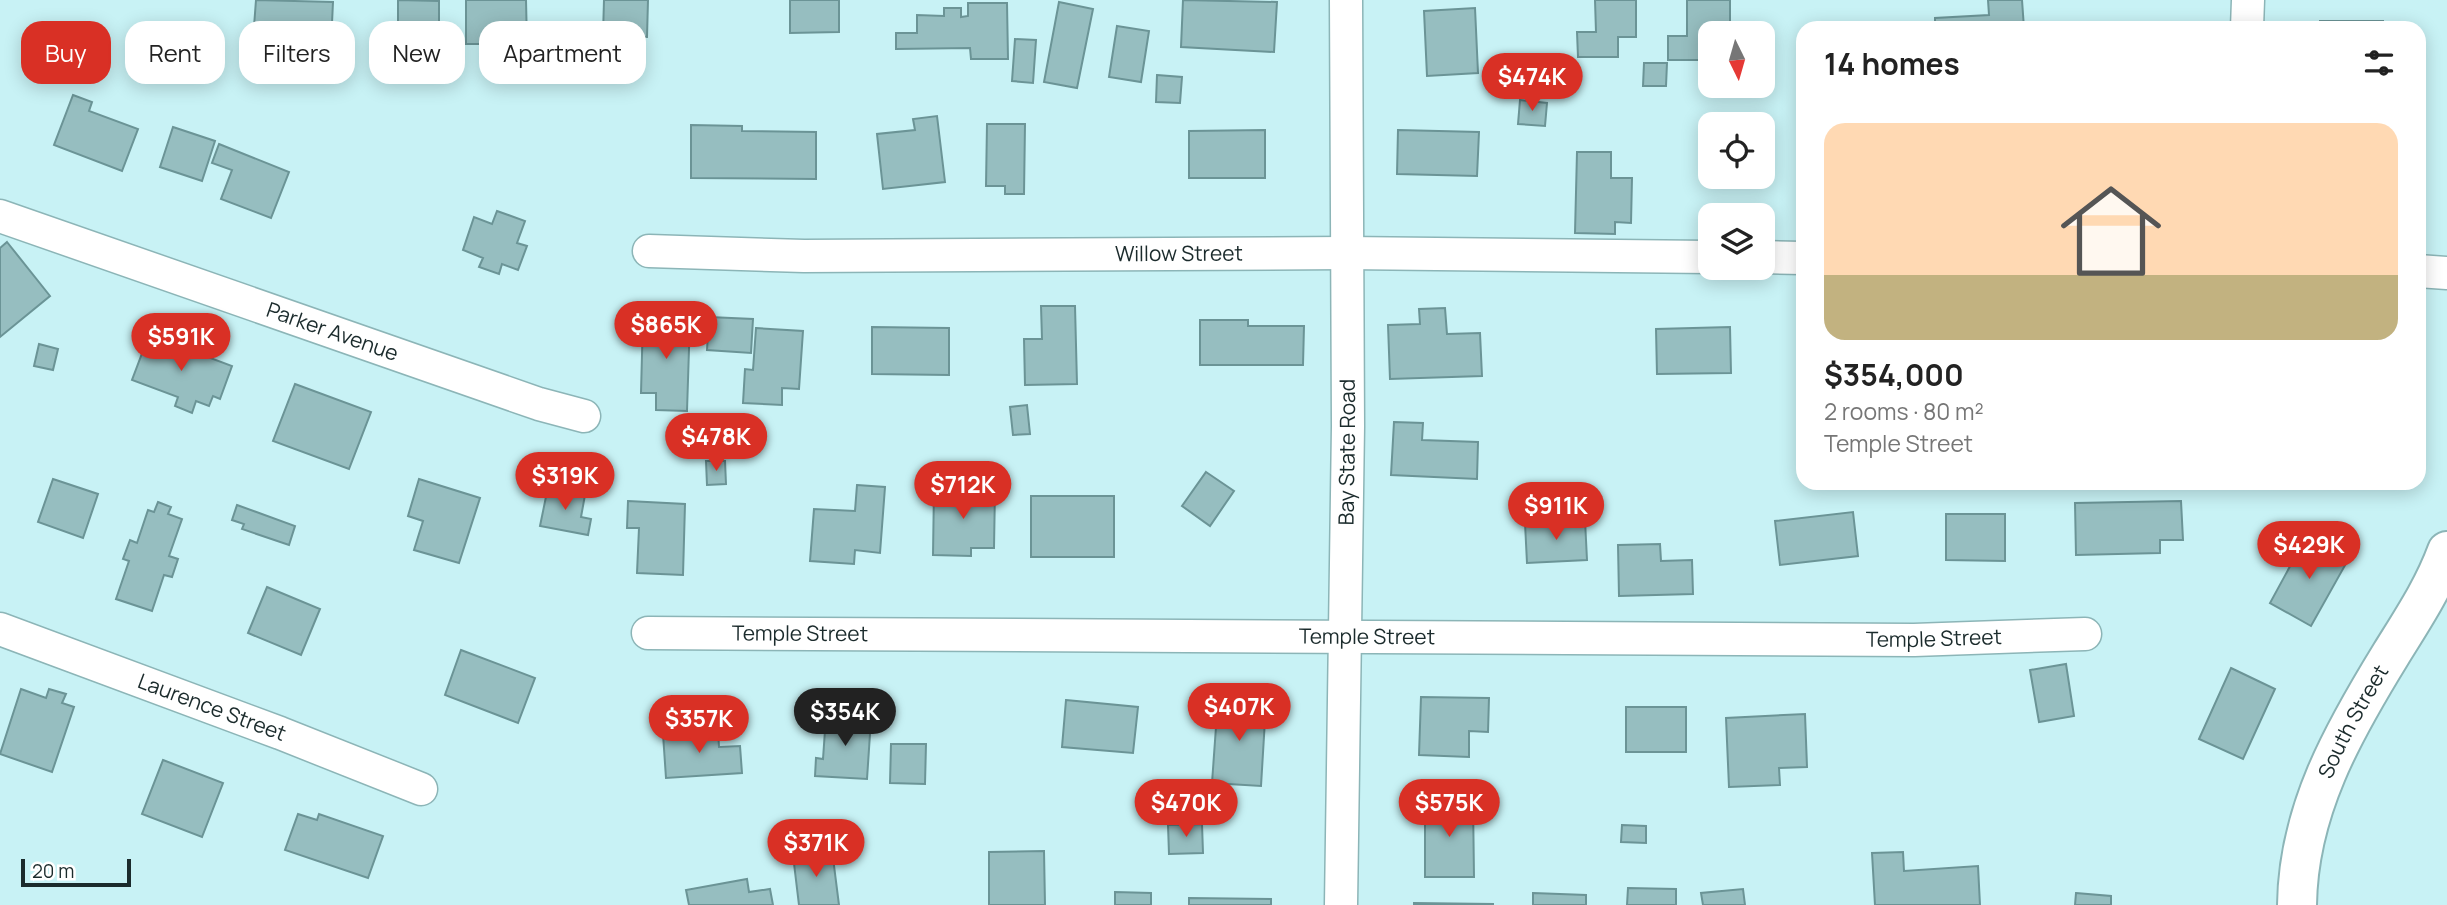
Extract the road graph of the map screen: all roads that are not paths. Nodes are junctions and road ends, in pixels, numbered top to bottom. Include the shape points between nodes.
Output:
1 (1346, 0) edge
2 (2248, 0) edge
3 (2247, 21) edge
4 (0, 216) edge
5 (649, 251) dead end
6 (1347, 253) junction
7 (1698, 257) edge
8 (1775, 257) edge
9 (1796, 258) edge
10 (2426, 272) edge
11 (2447, 273) edge
12 (584, 416) dead end
13 (2447, 551) edge
14 (0, 629) edge
15 (648, 633) dead end
16 (2085, 634) dead end
17 (1344, 635) junction
18 (421, 789) dead end
19 (1341, 905) edge
20 (2297, 905) edge

1 - 6 street, Bay State Road
2 - 3 street
4 - 12 street, Parker Avenue
5 - 6 street, Willow Street via 804,256
6 - 7 street, Willow Street
6 - 17 street, Bay State Road
8 - 9 street
10 - 11 street
13 - 20 street, South Street via 2437,579 2340,740 2305,839
14 - 18 street, Laurence Street
15 - 17 street, Temple Street
16 - 17 street, Temple Street via 1914,640
17 - 19 street, Bay State Road

